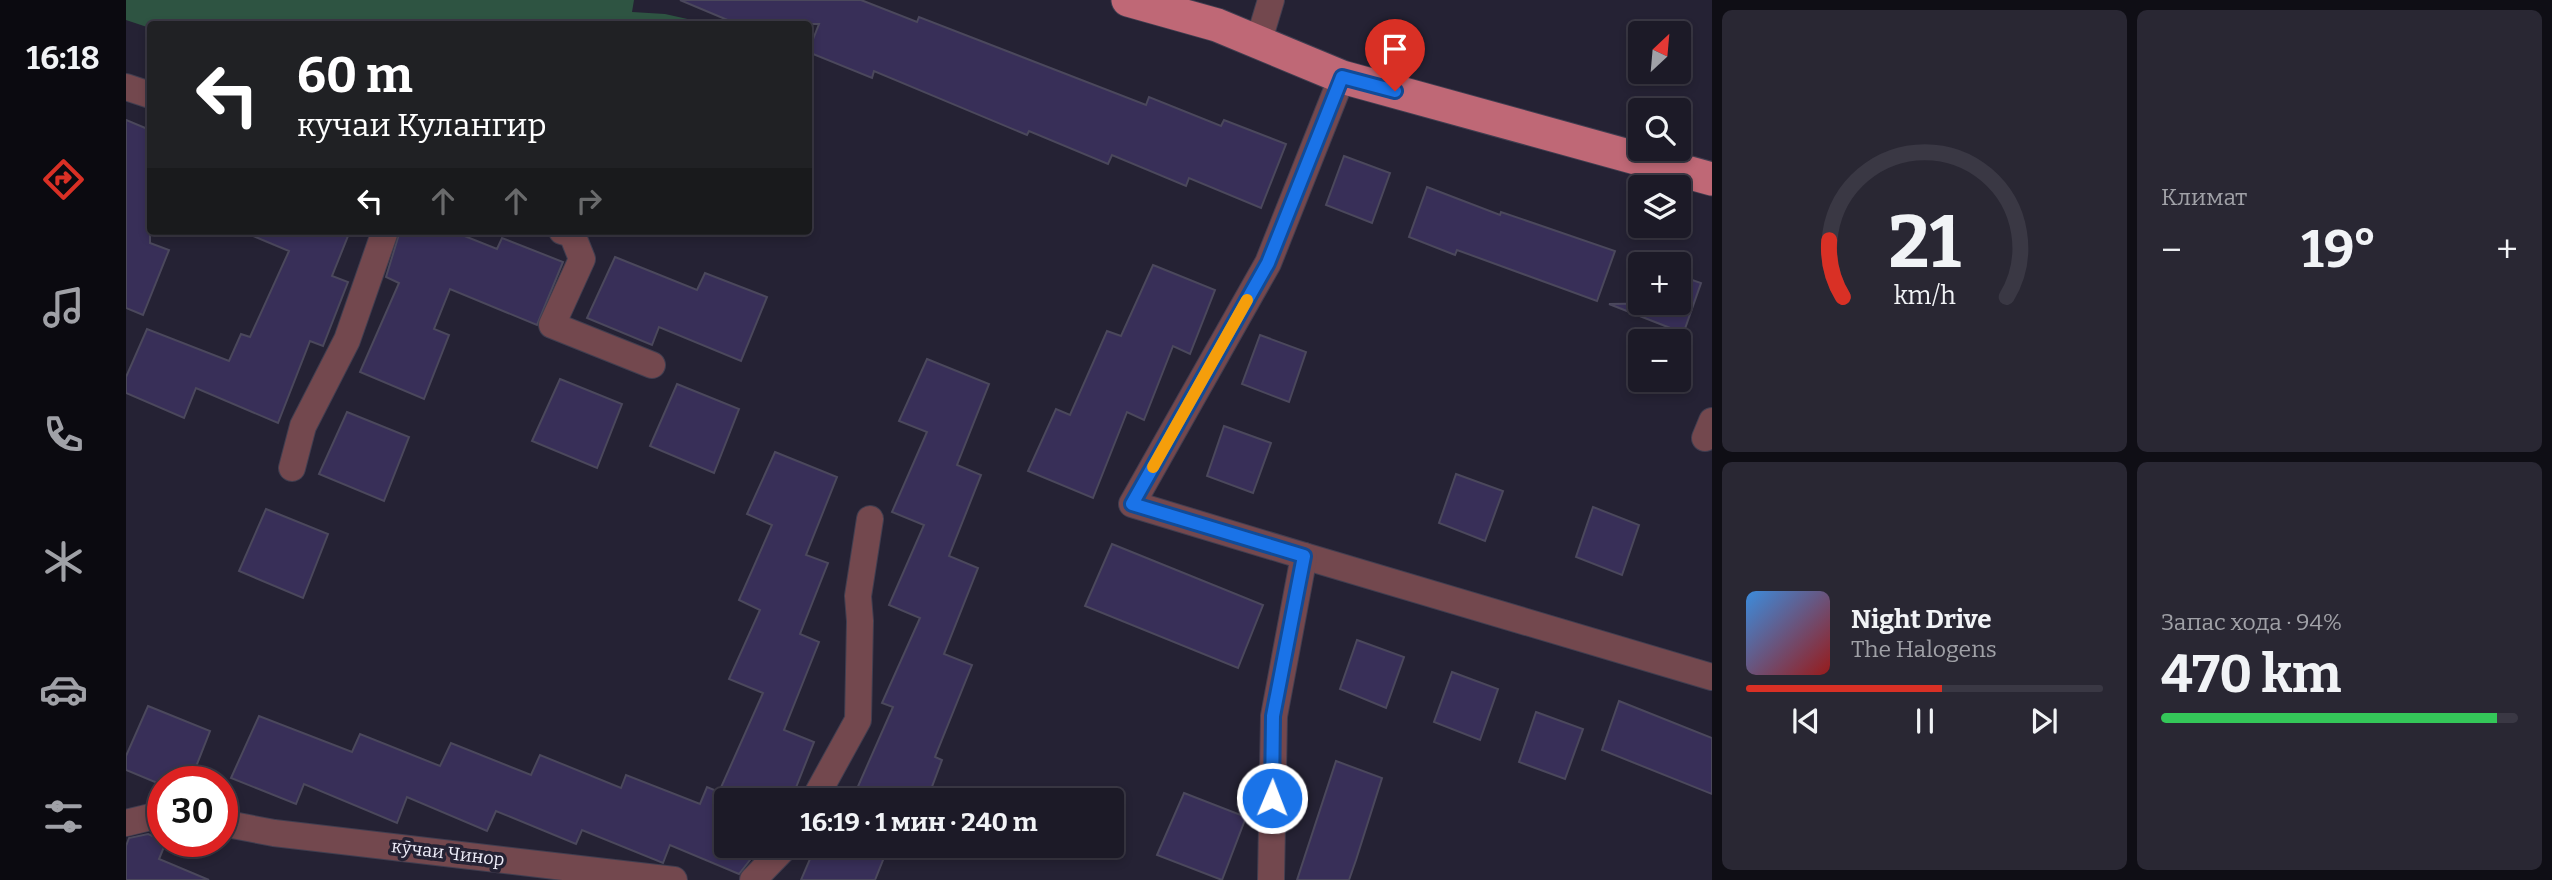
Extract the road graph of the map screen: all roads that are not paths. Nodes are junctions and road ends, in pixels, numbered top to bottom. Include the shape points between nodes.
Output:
1 (1128, 0) edge
2 (1271, 0) edge
3 (1259, 40) junction
4 (1342, 77) junction
5 (126, 87) edge
6 (147, 94) edge
7 (1712, 179) edge
8 (384, 235) edge
9 (572, 235) edge
10 (652, 365) dead end
11 (292, 468) dead end
12 (870, 519) dead end
13 (1304, 556) junction
14 (1712, 677) edge
15 (821, 788) edge
16 (147, 818) edge
17 (126, 823) edge
18 (238, 826) edge
19 (774, 858) edge
20 (674, 880) edge
21 (753, 880) edge
22 (1271, 880) edge

1 - 3 main road
2 - 3 street
3 - 4 main road
4 - 7 main road
4 - 13 street via 1268,263 1132,504
5 - 6 street
8 - 11 street via 347,340 303,426
9 - 10 street via 582,259 552,325
12 - 15 street via 858,596 858,720
13 - 14 street
13 - 22 street via 1273,716
16 - 17 street
18 - 20 street, кӯчаи Чинор
19 - 21 street

